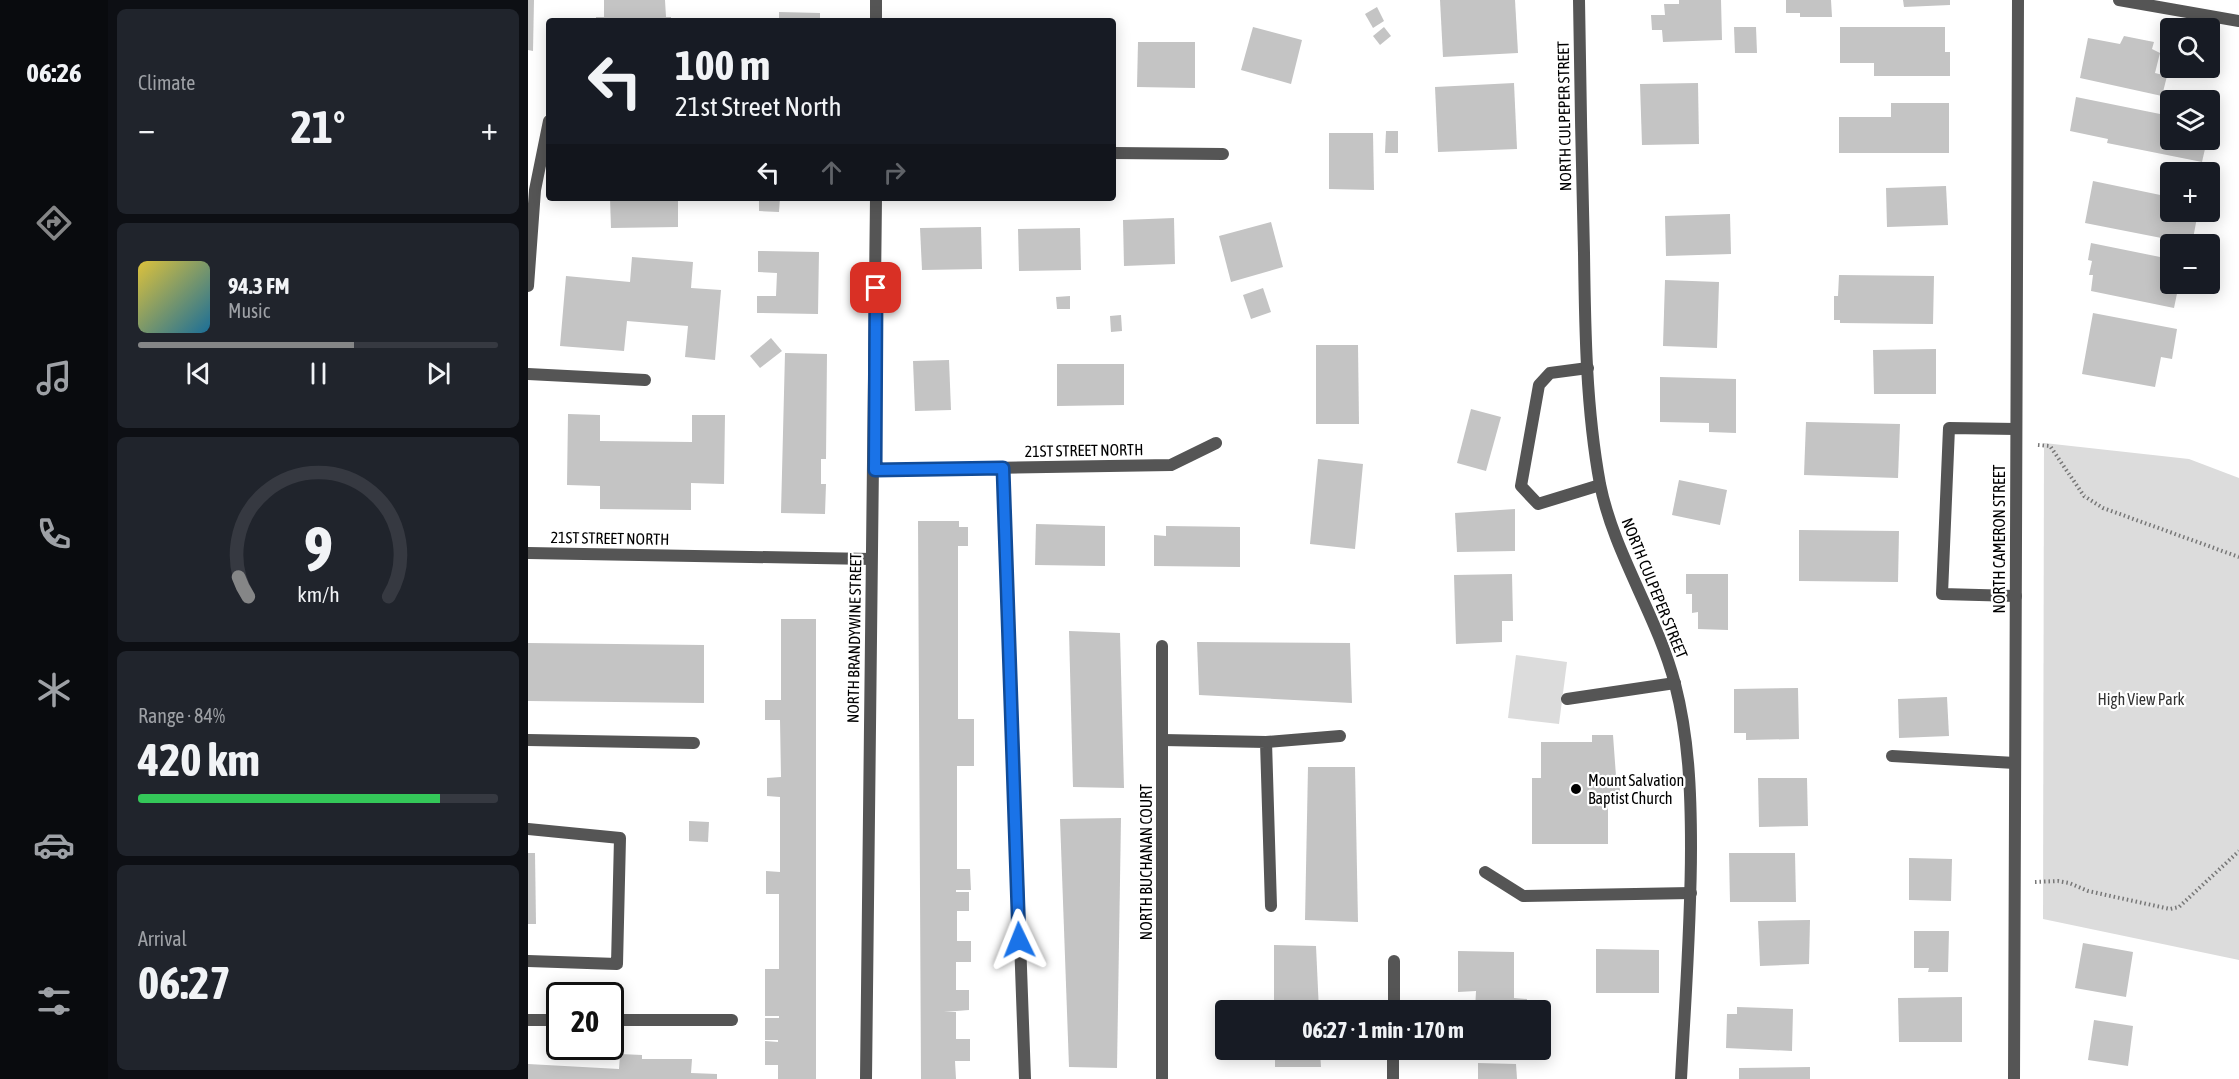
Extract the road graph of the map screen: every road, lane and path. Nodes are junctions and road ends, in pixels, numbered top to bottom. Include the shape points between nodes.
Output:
1 (876, 0) edge
2 (1579, 0) edge
3 (2018, 0) edge
4 (2119, 0) edge
5 (876, 18) edge
6 (2239, 21) edge
7 (546, 135) edge
8 (1116, 153) edge
9 (1223, 154) dead end
10 (876, 201) edge
11 (528, 286) edge
12 (1588, 368) junction
13 (528, 374) edge
14 (645, 380) dead end
15 (2016, 429) junction
16 (1216, 443) dead end
17 (2016, 444) junction
18 (1003, 468) junction
19 (875, 470) junction
20 (1600, 484) junction
21 (528, 554) edge
22 (2239, 557) edge
23 (871, 559) junction
24 (2016, 596) junction
25 (1162, 646) dead end
26 (1675, 683) junction
27 (1567, 699) dead end
28 (1340, 736) dead end
29 (528, 740) edge
30 (1163, 740) junction
31 (1266, 742) junction
32 (694, 743) dead end
33 (1892, 756) dead end
34 (2015, 764) junction
35 (528, 830) edge
36 (2239, 852) edge
37 (1485, 872) dead end
38 (2015, 883) junction
39 (1691, 893) junction
40 (1271, 906) dead end
41 (528, 961) edge
42 (1394, 961) dead end
43 (1394, 1000) edge
44 (528, 1020) edge
45 (546, 1020) edge
46 (624, 1020) edge
47 (732, 1020) dead end
48 (1394, 1060) edge
49 (866, 1079) edge
50 (1025, 1079) edge
51 (1162, 1079) edge
52 (1393, 1079) edge
53 (1681, 1079) edge
54 (2014, 1079) edge

1 - 5 street
2 - 12 street, NORTH CULPEPER STREET
3 - 15 street, NORTH CAMERON STREET
4 - 6 street
7 - 11 street via 535,190
8 - 9 street
10 - 19 street, NORTH BRANDYWINE STREET
12 - 20 street, NORTH CULPEPER STREET
12 - 20 street via 1550,373 1539,386 1521,486 1538,504
13 - 14 street
15 - 17 street, NORTH CAMERON STREET
15 - 24 street via 1949,428 1942,594
16 - 18 street, 21ST STREET NORTH via 1171,465
17 - 22 path via 2050,446 2084,496 2103,508
17 - 24 street, NORTH CAMERON STREET
18 - 19 street, 21ST STREET NORTH
18 - 50 street
19 - 23 street, NORTH BRANDYWINE STREET
20 - 26 street, NORTH CULPEPER STREET via 1614,534
21 - 23 street, 21ST STREET NORTH
23 - 49 street, NORTH BRANDYWINE STREET
24 - 34 street, NORTH CAMERON STREET
25 - 30 street, NORTH BUCHANAN COURT
26 - 27 street
26 - 39 street, NORTH CULPEPER STREET via 1688,750
28 - 31 street
29 - 32 street
30 - 31 street
30 - 51 street, NORTH BUCHANAN COURT
31 - 40 street
33 - 34 street
34 - 38 street, NORTH CAMERON STREET
35 - 41 street via 620,838 617,964
36 - 38 path via 2179,908 2088,891 2058,881
37 - 39 street via 1522,896
38 - 54 street, NORTH CAMERON STREET
39 - 53 street, NORTH CULPEPER STREET
42 - 43 street
44 - 45 street
46 - 47 street
48 - 52 street

